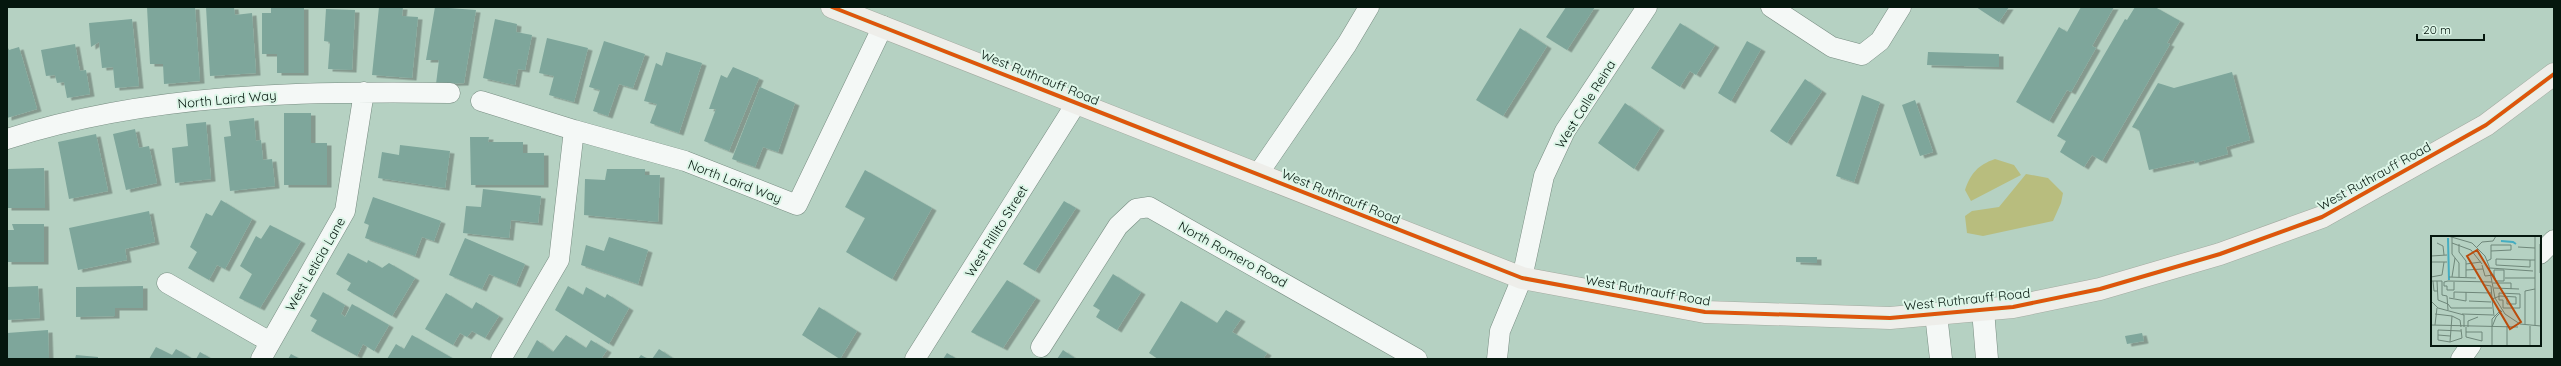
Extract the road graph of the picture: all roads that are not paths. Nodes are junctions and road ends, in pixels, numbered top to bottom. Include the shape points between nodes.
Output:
1 (832, 7) edge
2 (1369, 7) edge
3 (1647, 7) edge
4 (1771, 7) edge
5 (1901, 7) edge
6 (883, 26) junction
7 (2554, 74) edge
8 (364, 92) junction
9 (450, 93) dead end
10 (481, 101) dead end
11 (1077, 102) junction
12 (574, 130) junction
13 (7, 138) edge
14 (1258, 174) junction
15 (2554, 240) edge
16 (2541, 253) edge
17 (1522, 278) junction
18 (168, 283) dead end
19 (1983, 310) junction
20 (1936, 314) junction
21 (2470, 346) edge
22 (1041, 347) dead end
23 (265, 350) edge
24 (501, 359) edge
25 (914, 359) edge
26 (1417, 359) edge
27 (1497, 359) edge
28 (1941, 359) edge
29 (1987, 359) edge
30 (2461, 359) edge

1 - 6 main road, West Ruthrauff Road
2 - 14 street via 1347,44
3 - 17 street, West Calle Reina via 1565,131 1544,176
4 - 5 street via 1832,47 1862,55 1880,41
6 - 11 main road, West Ruthrauff Road
6 - 12 street, North Laird Way via 797,205 685,161
7 - 19 main road, West Ruthrauff Road via 2486,125 2322,217 2220,254 2100,289 2019,306
8 - 9 street, North Laird Way
8 - 13 street, North Laird Way via 301,93 189,101 55,123
8 - 23 street, West Leticia Lane via 345,211
10 - 12 street, North Laird Way
11 - 14 main road, West Ruthrauff Road
11 - 25 street, West Rillito Street
12 - 24 street via 559,260
14 - 17 main road, West Ruthrauff Road
15 - 16 street
17 - 20 main road, West Ruthrauff Road via 1705,312 1890,318
17 - 27 street, West Calle Reina via 1500,331
18 - 23 street
19 - 20 main road, West Ruthrauff Road
19 - 29 street
20 - 28 street
21 - 30 street
22 - 26 street, North Romero Road via 1118,226 1136,209 1149,207

